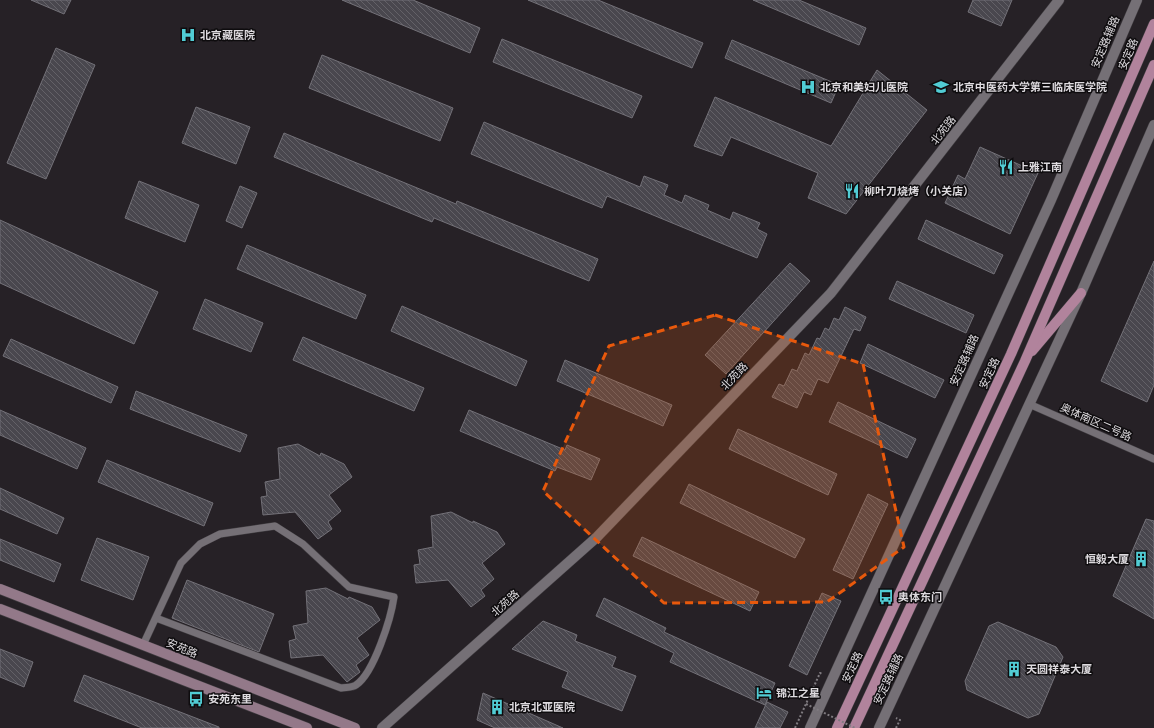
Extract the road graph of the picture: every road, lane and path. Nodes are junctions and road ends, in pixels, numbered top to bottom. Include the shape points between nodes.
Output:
1 (1059, 0) edge
2 (1137, 0) edge
3 (1154, 24) edge
4 (1154, 66) edge
5 (1154, 125) edge
6 (1081, 293) junction
7 (1025, 360) junction
8 (1029, 404) junction
9 (1154, 459) edge
10 (0, 589) edge
11 (0, 609) edge
12 (156, 618) junction
13 (143, 645) junction
14 (820, 673) dead end
15 (806, 704) junction
16 (900, 720) dead end
17 (307, 728) edge
18 (355, 728) edge
19 (382, 728) edge
20 (795, 728) edge
21 (810, 728) edge
22 (837, 728) edge
23 (855, 728) edge
24 (881, 728) edge
25 (896, 728) edge

1 - 19 street, 北苑路 via 831,293 597,537
2 - 21 street, 安定路辅路 via 1050,200
3 - 22 main road, 安定路 via 1011,354
4 - 7 main road
5 - 6 street
6 - 7 main road
6 - 8 street, 安定路辅路
7 - 23 main road
8 - 9 lane, 奥体南区二号路
8 - 24 street, 安定路辅路
10 - 13 main road, 安苑路
11 - 17 main road
12 - 12 lane via 341,688 355,686 369,673 392,612 394,597 349,587 302,544 275,526 220,534 200,544 181,563
12 - 13 lane
13 - 18 main road, 安苑路
14 - 15 path
15 - 20 path
15 - 23 path, bridge
16 - 25 path

